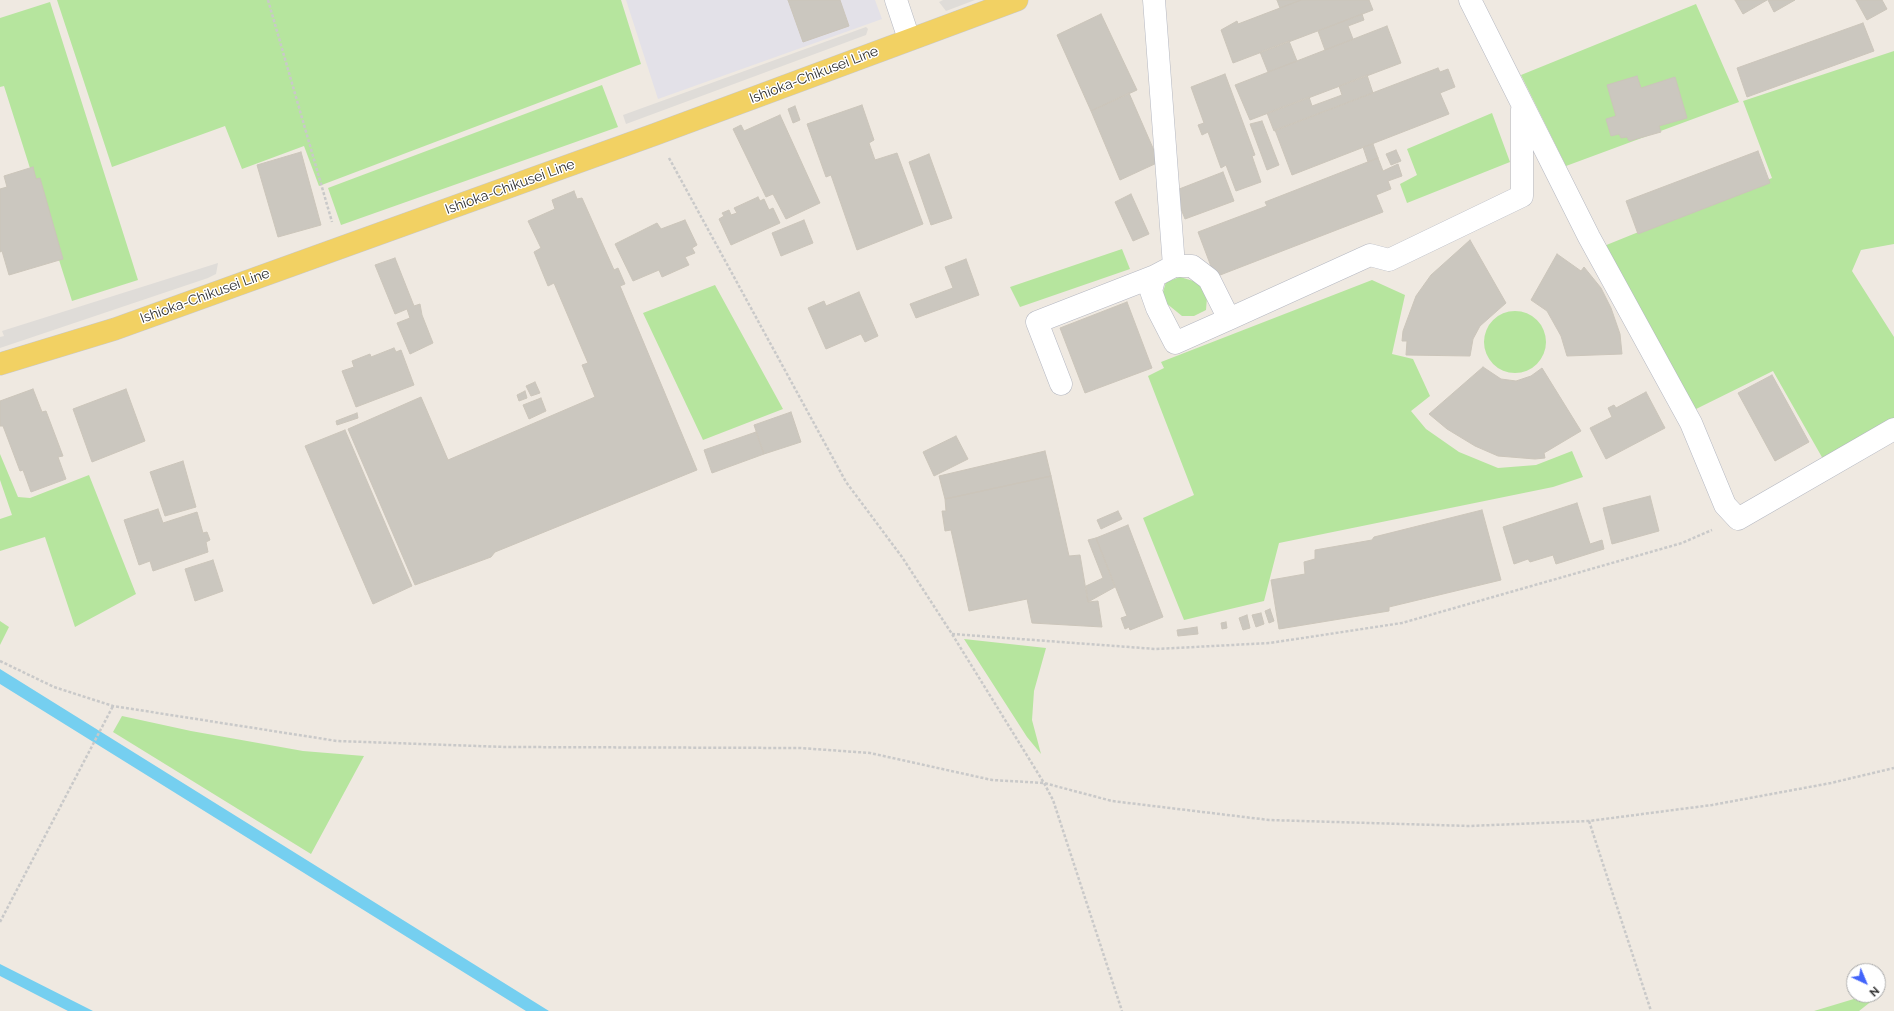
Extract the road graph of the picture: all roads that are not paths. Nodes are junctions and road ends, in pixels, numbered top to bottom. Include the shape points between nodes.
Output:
1 (896, 0) edge
2 (1016, 0) edge
3 (1154, 0) edge
4 (1470, 0) edge
5 (909, 39) junction
6 (1522, 105) junction
7 (1174, 266) junction
8 (1155, 276) junction
9 (1230, 319) junction
10 (0, 364) edge
11 (1061, 384) dead end
12 (1894, 429) edge

1 - 5 street
2 - 5 main road, Ishioka-Chikusei Line
3 - 7 street
4 - 6 street
5 - 10 main road, Ishioka-Chikusei Line via 656,134 115,329
6 - 9 street via 1522,196 1389,260 1370,255
6 - 12 street via 1589,237 1691,423 1725,505 1738,519
7 - 8 street
7 - 9 street via 1192,266 1209,279
8 - 9 street via 1151,290 1175,343
8 - 11 street via 1037,322

